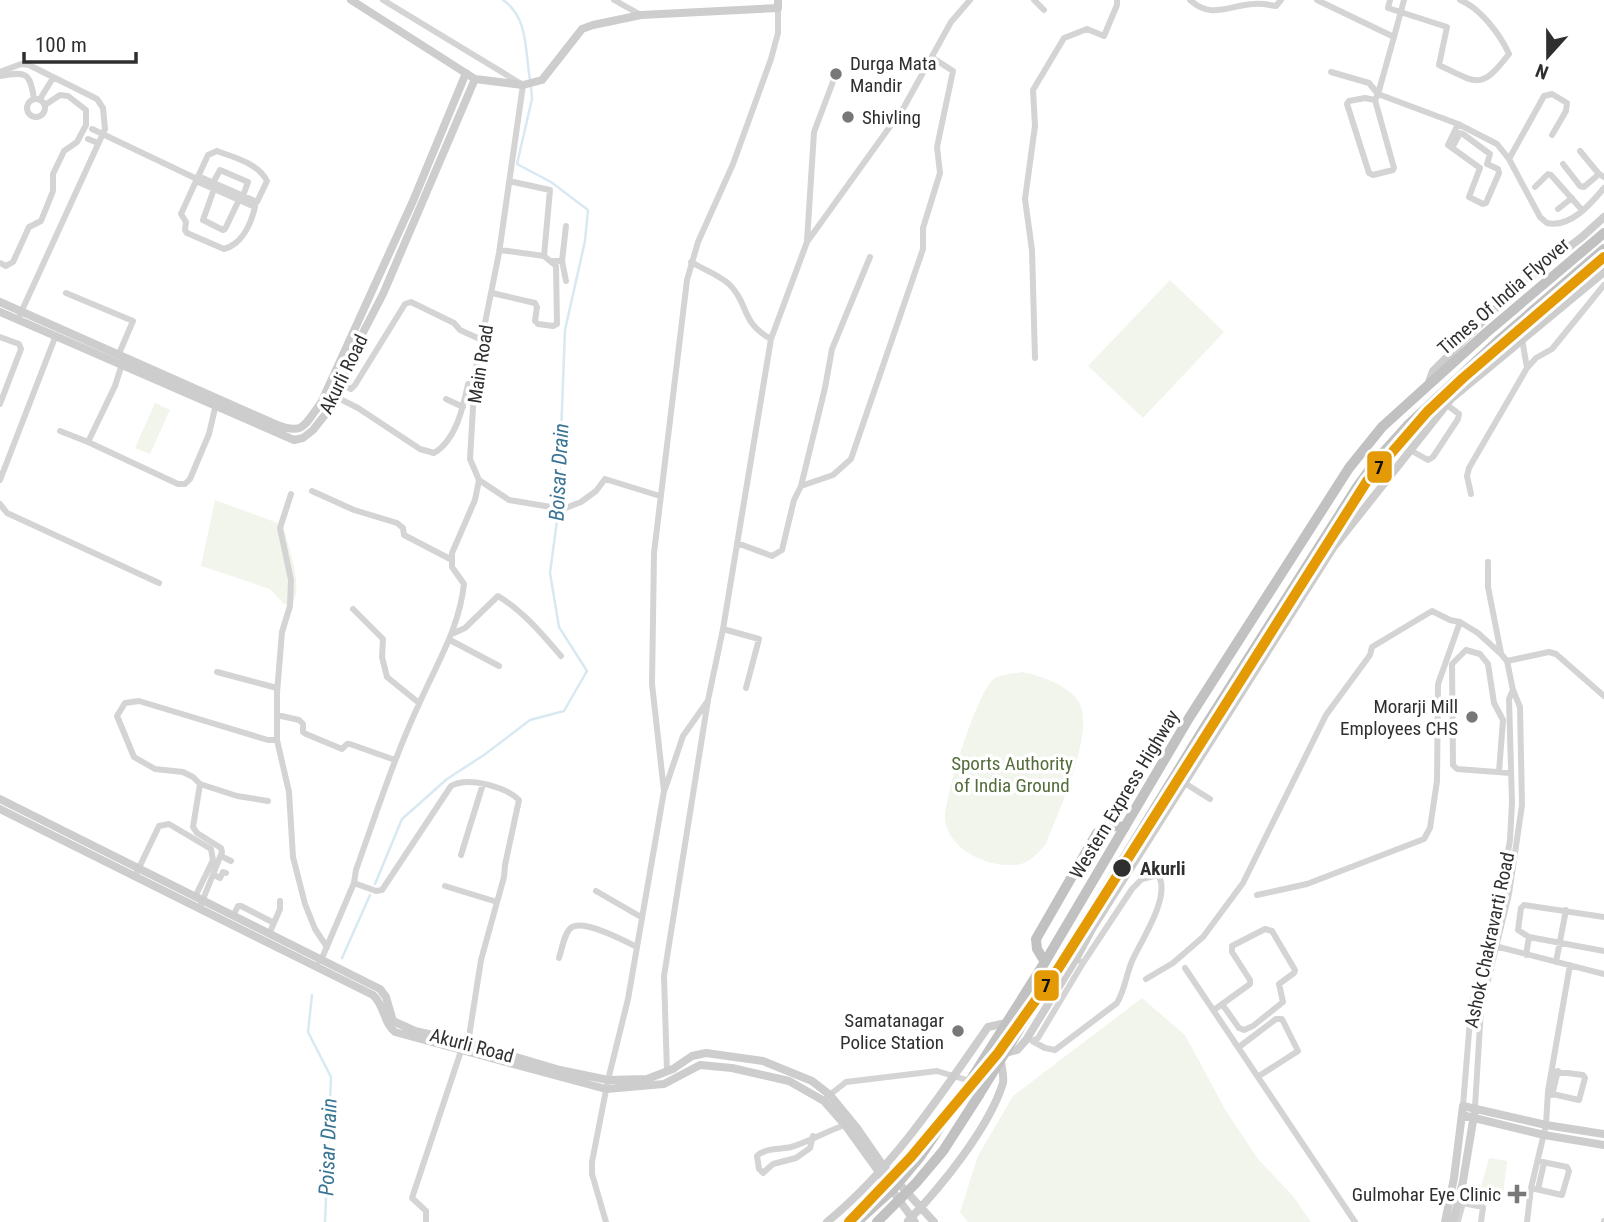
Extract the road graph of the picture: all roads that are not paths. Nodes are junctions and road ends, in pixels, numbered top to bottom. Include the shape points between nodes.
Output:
1 (351, 0) edge
2 (383, 0) edge
3 (614, 0) edge
4 (970, 0) edge
5 (1034, 0) edge
6 (1116, 0) edge
7 (1190, 0) edge
8 (1281, 0) edge
9 (1317, 0) edge
10 (1390, 0) edge
11 (1404, 0) edge
12 (1460, 0) edge
13 (1252, 2) edge
14 (778, 4) edge
15 (1334, 4) edge
16 (1044, 10) dead end
17 (1401, 12) junction
18 (640, 15) junction
19 (1394, 37) junction
20 (933, 58) junction
21 (1331, 72) dead end
22 (0, 74) edge
23 (466, 74) junction
24 (53, 78) junction
25 (475, 79) junction
26 (834, 79) dead end
27 (524, 85) junction
28 (1377, 97) junction
29 (40, 101) junction
30 (1458, 124) junction
31 (92, 129) dead end
32 (103, 134) junction
33 (1552, 135) dead end
34 (88, 139) dead end
35 (99, 144) junction
36 (1452, 148) junction
37 (1580, 151) dead end
38 (1509, 159) junction
39 (1487, 164) junction
40 (1563, 164) dead end
41 (1479, 168) junction
42 (1601, 175) edge
43 (197, 178) junction
44 (509, 181) junction
45 (214, 186) junction
46 (1535, 187) dead end
47 (1604, 188) edge
48 (241, 198) junction
49 (1572, 198) junction
50 (1558, 209) dead end
51 (1582, 210) junction
52 (1604, 217) edge
53 (566, 226) dead end
54 (1604, 233) edge
55 (807, 242) junction
56 (1604, 249) edge
57 (500, 250) junction
58 (544, 256) junction
59 (870, 257) dead end
60 (552, 261) junction
61 (562, 261) junction
62 (691, 262) junction
63 (0, 263) edge
64 (1604, 272) edge
65 (566, 281) dead end
66 (1604, 285) edge
67 (374, 290) junction
68 (66, 293) dead end
69 (492, 293) junction
70 (383, 294) junction
71 (0, 302) edge
72 (0, 312) edge
73 (19, 316) junction
74 (363, 323) junction
75 (57, 333) junction
76 (0, 337) edge
77 (771, 339) junction
78 (1522, 339) junction
79 (482, 340) junction
80 (1035, 358) dead end
81 (119, 361) junction
82 (1527, 368) junction
83 (332, 380) junction
84 (468, 384) dead end
85 (341, 385) junction
86 (1427, 387) junction
87 (326, 392) junction
88 (336, 397) junction
89 (446, 400) dead end
90 (1445, 401) junction
91 (217, 403) junction
92 (0, 404) edge
93 (463, 407) junction
94 (273, 428) junction
95 (299, 429) junction
96 (60, 431) dead end
97 (303, 438) junction
98 (88, 442) junction
99 (1410, 450) junction
100 (0, 480) edge
101 (479, 480) junction
102 (801, 486) junction
103 (312, 491) dead end
104 (291, 494) dead end
105 (1471, 494) dead end
106 (660, 496) junction
107 (0, 504) edge
108 (737, 543) junction
109 (452, 560) junction
110 (1488, 562) dead end
111 (159, 583) dead end
112 (353, 608) dead end
113 (1460, 622) junction
114 (723, 629) junction
115 (452, 637) junction
116 (1501, 654) junction
117 (561, 656) dead end
118 (1507, 662) junction
119 (499, 666) dead end
120 (217, 672) dead end
121 (277, 688) junction
122 (746, 688) dead end
123 (1513, 690) junction
124 (1604, 696) edge
125 (708, 700) junction
126 (419, 703) junction
127 (1496, 706) junction
128 (1510, 707) junction
129 (1520, 707) junction
130 (1215, 710) junction
131 (277, 715) junction
132 (1226, 718) junction
133 (277, 740) junction
134 (1509, 747) junction
135 (1192, 748) junction
136 (1520, 748) junction
137 (1202, 755) junction
138 (395, 760) junction
139 (1499, 772) junction
140 (1510, 773) junction
141 (1175, 777) junction
142 (1185, 783) junction
143 (201, 784) junction
144 (483, 784) junction
145 (664, 791) junction
146 (1210, 799) dead end
147 (268, 801) dead end
148 (1512, 803) junction
149 (2, 805) edge
150 (1522, 805) junction
151 (1125, 827) junction
152 (461, 855) dead end
153 (221, 856) junction
154 (231, 860) dead end
155 (137, 871) junction
156 (226, 873) dead end
157 (214, 875) junction
158 (354, 883) junction
159 (445, 886) dead end
160 (596, 891) dead end
161 (1062, 893) junction
162 (1257, 895) dead end
163 (200, 901) junction
164 (280, 901) dead end
165 (497, 902) junction
166 (1079, 904) junction
167 (1566, 910) junction
168 (640, 917) junction
169 (1604, 917) edge
170 (273, 930) junction
171 (1529, 937) junction
172 (1560, 943) junction
173 (270, 944) junction
174 (1487, 944) junction
175 (635, 946) junction
176 (327, 947) junction
177 (1498, 947) junction
178 (1604, 951) edge
179 (1526, 955) junction
180 (559, 958) dead end
181 (325, 960) junction
182 (1079, 961) junction
183 (1045, 962) junction
184 (1556, 962) junction
185 (1570, 965) junction
186 (1185, 968) dead end
187 (313, 970) junction
188 (1604, 974) edge
189 (1146, 979) dead end
190 (1222, 1004) junction
191 (1213, 1010) junction
192 (1006, 1023) junction
193 (1026, 1039) junction
194 (468, 1043) junction
195 (1238, 1046) junction
196 (461, 1051) junction
197 (1004, 1058) junction
198 (667, 1072) junction
199 (1554, 1073) junction
200 (954, 1076) junction
201 (1258, 1076) junction
202 (970, 1081) junction
203 (607, 1085) junction
204 (1550, 1093) junction
205 (827, 1098) junction
206 (1475, 1107) junction
207 (1463, 1110) junction
208 (1473, 1118) junction
209 (845, 1125) junction
210 (1546, 1125) junction
211 (1604, 1134) edge
212 (1544, 1135) junction
213 (813, 1136) junction
214 (1604, 1145) edge
215 (1541, 1162) junction
216 (881, 1170) junction
217 (1535, 1189) junction
218 (921, 1207) junction
219 (911, 1221) edge
220 (1455, 1221) edge
221 (426, 1222) edge
222 (606, 1222) edge
223 (827, 1222) edge
224 (857, 1222) edge
225 (877, 1222) edge
226 (934, 1222) edge
227 (1355, 1222) edge
228 (1481, 1222) edge
229 (1527, 1222) edge

1 - 23 street
2 - 27 street
3 - 18 street
4 - 20 street via 951,22
5 - 16 street
6 - 80 street via 1104,36 1087,29 1064,38 1033,90 1035,126 1026,199
7 - 13 street via 1200,9 1214,11
8 - 13 street via 1276,6
9 - 15 street
10 - 17 street via 1388,8
11 - 17 street
12 - 17 street via 1477,12 1509,54 1493,75 1482,80 1472,81 1439,65 1447,27
14 - 18 street
14 - 62 street via 778,33 759,94
15 - 19 street
17 - 19 street
18 - 27 street via 582,29 548,75
19 - 28 street
20 - 55 street via 904,107
20 - 102 street via 953,71 937,147 940,173 923,228 923,249 851,459 833,475
21 - 28 street via 1369,83
22 - 24 street via 21,64
22 - 29 street via 27,76
23 - 25 street
23 - 67 street, Akurli Road
24 - 29 street
24 - 32 street via 97,99 103,108
25 - 27 street
25 - 70 street, Akurli Road
26 - 55 street via 814,132
27 - 44 street, Main Road
28 - 28 street via 1394,168 1373,175 1347,104
28 - 30 street
29 - 63 street via 68,96 86,110 86,125 77,142 64,151 53,174 41,221 29,227 13,262
30 - 36 street via 1448,145
30 - 38 street via 1497,144
31 - 32 street
32 - 35 street
32 - 43 street
33 - 38 street via 1567,103 1552,94 1545,96
34 - 35 street
35 - 73 street
36 - 39 street via 1460,133 1464,134 1490,154
36 - 41 street
37 - 42 street
38 - 51 street via 1526,195 1547,223 1564,223
39 - 41 street
39 - 41 street via 1499,173 1483,204 1469,197
40 - 42 street via 1580,186
43 - 45 street
43 - 48 street via 208,155 217,151 254,166 267,181 259,201
43 - 48 street via 181,214 187,233 224,249 240,241 256,210
44 - 57 street, Main Road
44 - 58 street via 550,190
45 - 48 street
45 - 48 street via 220,170 247,182
45 - 48 street via 202,220 223,230
46 - 49 street via 1548,174
47 - 51 street
49 - 50 street
49 - 51 street
52 - 86 street via 1517,287 1433,371
53 - 61 street
54 - 86 highway, Times Of India Flyover
55 - 77 street
56 - 90 highway, Times Of India Flyover via 1475,363
57 - 58 street
57 - 69 street, Main Road
58 - 60 street
59 - 102 street via 832,349
60 - 61 street
60 - 69 street via 556,266 553,326 535,321 535,303
61 - 65 street
62 - 77 street via 729,284 750,322
62 - 106 street
64 - 78 street
66 - 82 street via 1552,349
67 - 70 street
67 - 74 street, Akurli Road
68 - 81 street via 133,321
69 - 79 street, Main Road
70 - 74 street, Akurli Road
71 - 73 street, Akurli Road
72 - 73 street, Akurli Road
73 - 75 street, Akurli Road
74 - 83 street, Akurli Road
74 - 85 street, Akurli Road
75 - 81 street, Akurli Road
75 - 100 street
76 - 92 street via 22,349
77 - 108 street
78 - 82 street
78 - 90 street
79 - 85 street via 411,302 405,304 355,385 351,389
79 - 101 street, Main Road via 475,373 470,459
81 - 91 street, Akurli Road
81 - 98 street via 115,386
82 - 105 street via 1469,468
83 - 85 street
83 - 87 street, Akurli Road
84 - 93 street
85 - 88 street, Akurli Road
86 - 151 highway, Western Express Highway via 1382,427 1349,468
87 - 88 street
87 - 95 street, Akurli Road
88 - 93 street via 430,453 443,447
88 - 97 street, Akurli Road
89 - 93 street
90 - 99 street
90 - 99 street via 1459,414 1458,419 1433,457 1428,460
90 - 130 highway, Western Express Highway via 1396,437 1357,487
91 - 94 street, Akurli Road
91 - 98 street via 209,434 185,484
94 - 95 street, Akurli Road
94 - 97 street, Akurli Road via 294,440
95 - 97 street
96 - 98 street
99 - 132 street via 1333,548
101 - 106 street via 509,500 559,509 581,502 605,479
101 - 109 street
102 - 108 street via 782,550 772,556
103 - 109 street via 397,523 404,535
104 - 121 street via 280,528 291,580
106 - 145 street via 654,553 652,684
107 - 111 street via 7,513
108 - 114 street
109 - 115 street via 464,584
110 - 116 street
112 - 126 street via 383,639 387,677
113 - 116 street
113 - 162 street via 1438,684 1437,781 1427,835 1420,842 1307,884
113 - 189 street via 1432,611 1372,647 1326,715 1243,883 1203,937
114 - 122 street via 759,639
114 - 125 street
115 - 117 street via 498,596
115 - 119 street
115 - 126 street
116 - 118 street
118 - 123 street, Ashok Chakravarti Road
118 - 124 street via 1555,654
120 - 121 street
121 - 131 street
123 - 128 street, Ashok Chakravarti Road
123 - 129 street, Ashok Chakravarti Road
125 - 145 street via 683,736
125 - 198 street via 664,975
126 - 138 street
127 - 128 street
127 - 139 street via 1503,720
127 - 139 street via 1488,664 1480,654 1466,650 1452,664 1453,765
128 - 129 street
128 - 134 street, Ashok Chakravarti Road
129 - 136 street, Ashok Chakravarti Road
130 - 132 highway
130 - 135 highway, Western Express Highway
131 - 133 street
131 - 138 street via 299,720 303,732 342,749 350,744
132 - 137 street
133 - 143 street via 139,701 125,703 117,716 134,757 155,769 183,772
133 - 176 street via 289,792 296,869 305,904
134 - 136 street
134 - 140 street, Ashok Chakravarti Road
135 - 137 highway
135 - 141 highway, Western Express Highway
136 - 150 street, Ashok Chakravarti Road
137 - 142 street
138 - 158 street
139 - 140 street
140 - 148 street, Ashok Chakravarti Road
141 - 142 street
141 - 193 highway, Western Express Highway
142 - 146 street
142 - 182 street via 1092,929
143 - 147 street
143 - 153 street via 193,828 221,848
144 - 152 street
144 - 158 street via 458,782 451,786 382,890
144 - 165 street via 513,793 519,800
145 - 168 street
148 - 150 street
148 - 174 street, Ashok Chakravarti Road via 1501,892
149 - 155 street, Akurli Road
150 - 177 street, Ashok Chakravarti Road
151 - 161 highway via 1097,833
151 - 166 highway, Western Express Highway
153 - 154 street
153 - 157 street
155 - 163 street, Akurli Road
155 - 163 street via 159,826 169,824 214,853
156 - 157 street via 220,878
157 - 163 street
158 - 176 street
159 - 165 street
160 - 168 street
161 - 166 highway
161 - 183 highway via 1036,939
163 - 170 street, Akurli Road
163 - 173 street, Akurli Road
164 - 170 street
165 - 194 street via 481,960
166 - 183 highway, Western Express Highway
167 - 169 street
167 - 171 street via 1522,906 1518,930
167 - 172 street
168 - 175 street
170 - 173 street
170 - 181 street, Akurli Road
171 - 172 street
171 - 179 street
172 - 178 street
172 - 184 street
173 - 187 street, Akurli Road
174 - 177 street
174 - 207 street, Ashok Chakravarti Road via 1471,1007
175 - 180 street via 605,932 572,927
175 - 203 street via 628,999
176 - 181 street
177 - 179 street
177 - 206 street, Ashok Chakravarti Road via 1481,1009
179 - 184 street
181 - 187 street
181 - 194 street, Akurli Road via 380,989 398,1024
182 - 193 street
182 - 193 street via 1132,889 1142,879 1158,875 1163,889 1155,915 1116,1003 1055,1050
183 - 192 highway, Western Express Highway
184 - 185 street
185 - 188 street
185 - 199 street
186 - 191 street
187 - 196 street, Akurli Road via 373,996 395,1032
190 - 190 street via 1250,984 1232,946 1265,929 1272,931 1295,970 1279,984 1283,1002 1244,1030
190 - 191 street
191 - 195 street
192 - 200 street via 988,1027
192 - 202 highway, Western Express Highway
193 - 197 highway, Western Express Highway
194 - 203 street, Akurli Road
195 - 201 street
195 - 201 street via 1282,1019 1298,1051
196 - 203 street, Akurli Road
196 - 221 street via 412,1198 426,1211
197 - 218 street via 1004,1080 978,1130
197 - 225 highway, Western Express Highway, bridge via 943,1151
198 - 203 street, Akurli Road
198 - 205 street, Akurli Road via 692,1056 733,1055 763,1060 812,1081
199 - 204 street
199 - 204 street via 1583,1075 1581,1097
200 - 202 street
200 - 205 street via 937,1071 846,1082
200 - 216 street
201 - 227 street
202 - 224 highway, Western Express Highway, bridge via 920,1157
203 - 205 street, Akurli Road via 664,1084 700,1065 789,1080
203 - 222 street via 592,1174
204 - 210 street
205 - 209 street, Akurli Road
205 - 216 street, Akurli Road via 857,1128
206 - 207 street
206 - 208 street
206 - 210 street
207 - 208 street
207 - 220 street via 1454,1178
208 - 212 street
208 - 220 street
209 - 213 street
209 - 216 street, Akurli Road
210 - 211 street
210 - 212 street
212 - 214 street
212 - 215 street
213 - 213 street via 762,1152 757,1156 759,1169 763,1173 773,1164 796,1158 810,1148
215 - 217 street
215 - 217 street via 1570,1171 1562,1195
216 - 218 street, Akurli Road
216 - 219 street, Akurli Road
216 - 223 street
217 - 229 street
218 - 219 street
218 - 226 street, Akurli Road
220 - 228 street via 1463,1203 1483,1207

